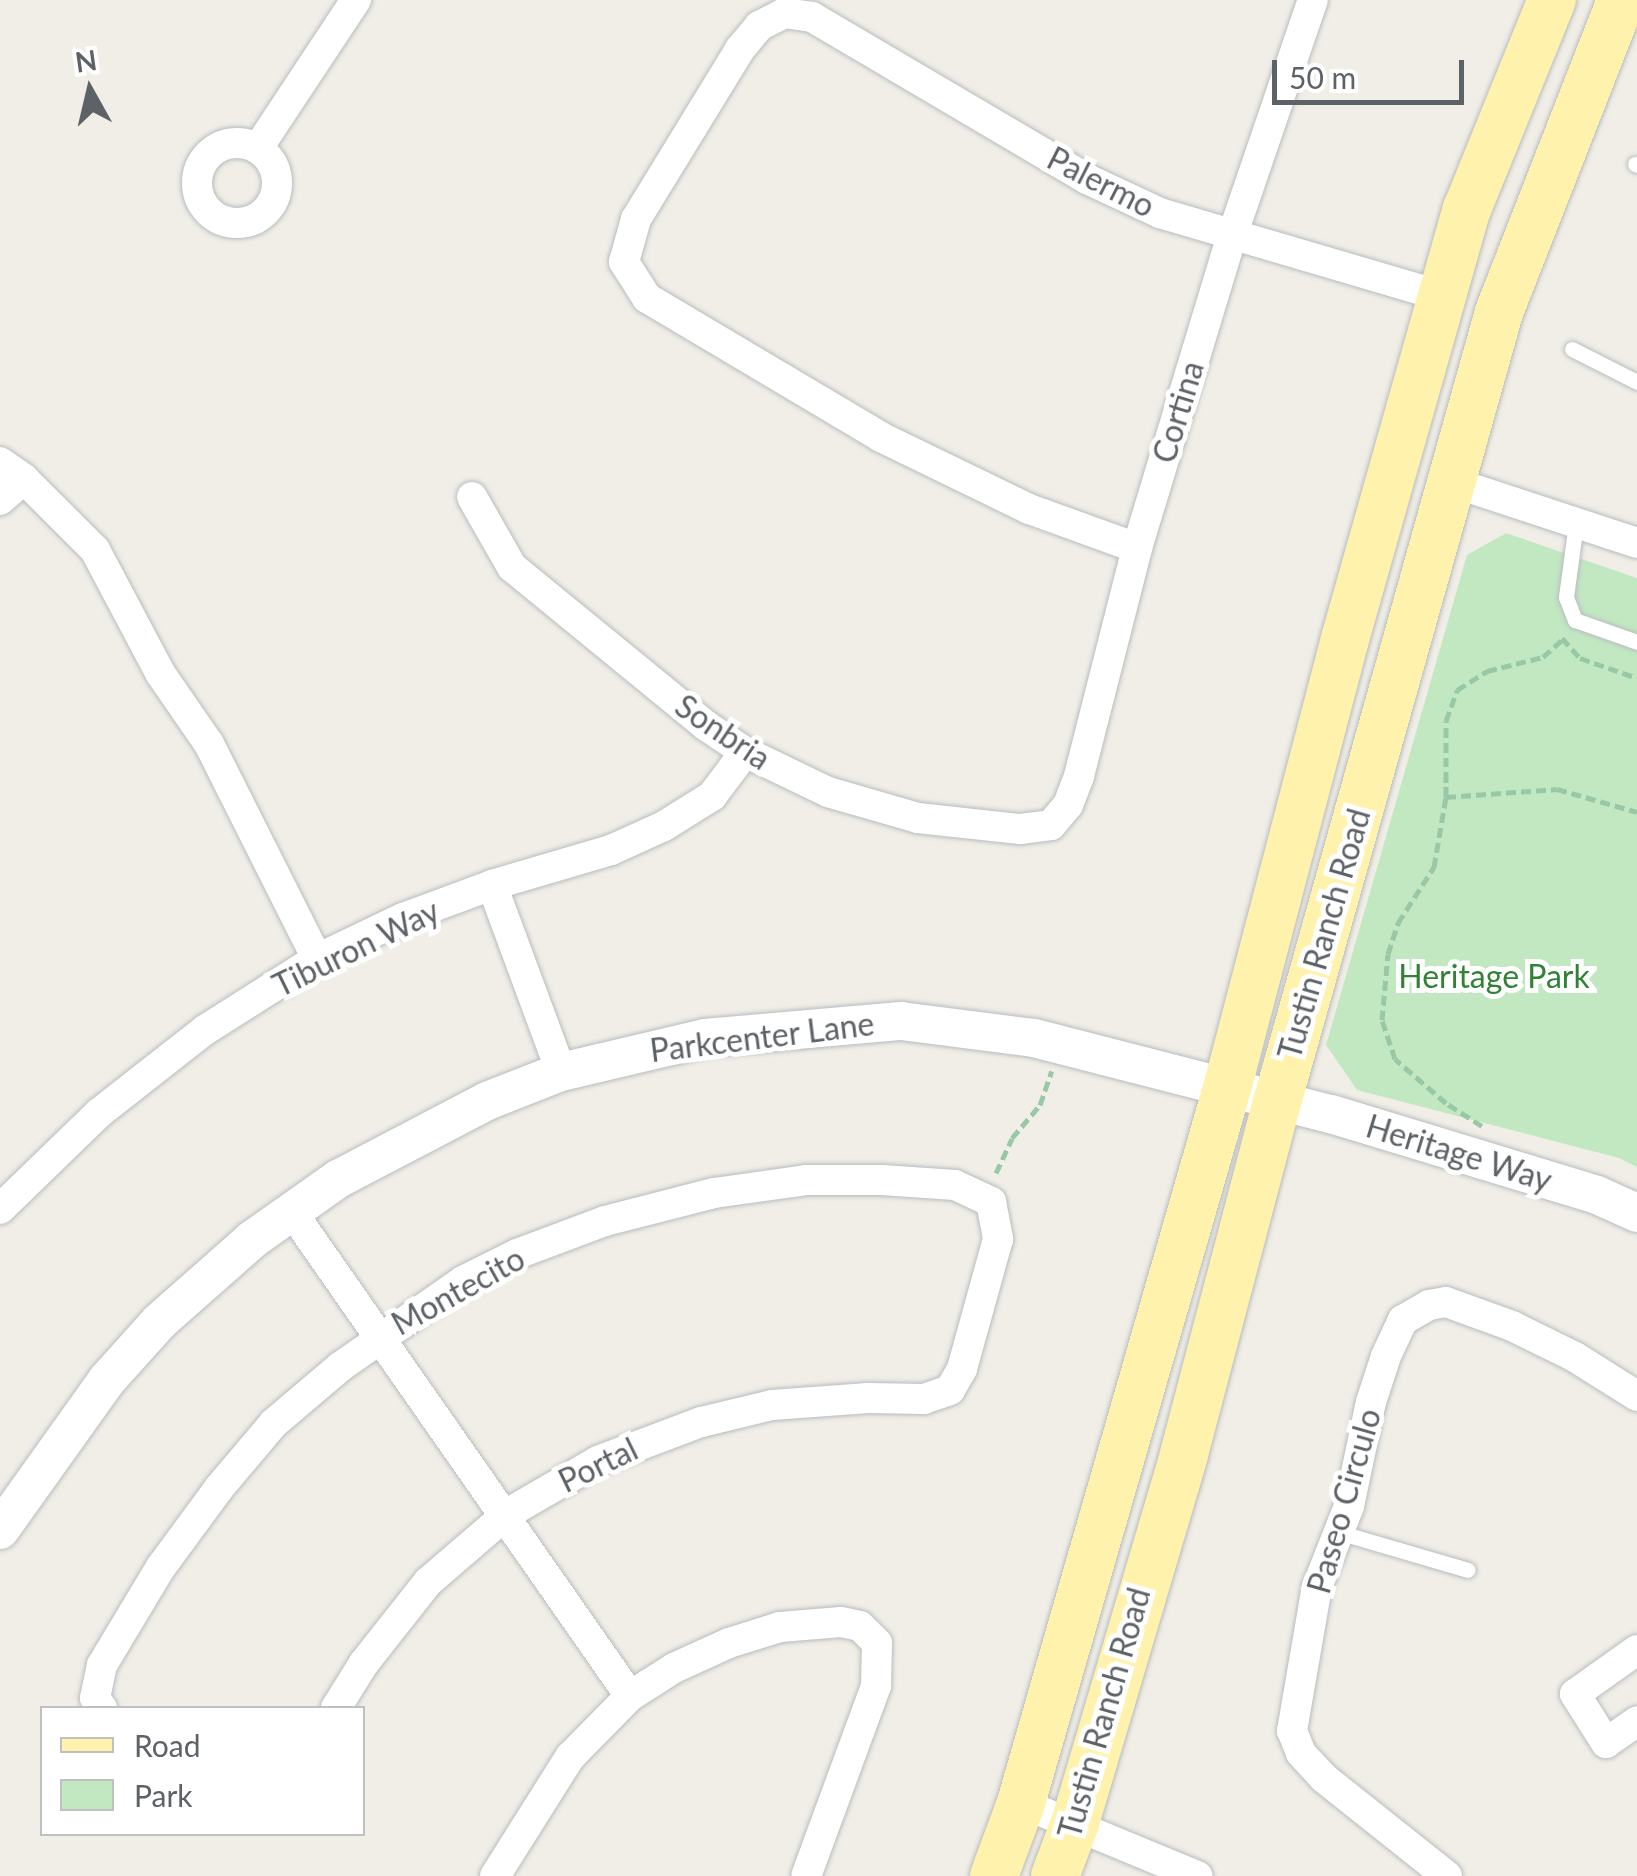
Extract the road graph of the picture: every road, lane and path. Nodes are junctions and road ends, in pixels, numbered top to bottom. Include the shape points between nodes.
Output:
1 (356, 0) edge
2 (1314, 0) edge
3 (1552, 0) edge
4 (1621, 0) edge
5 (258, 148) dead end
6 (1232, 236) junction
7 (1442, 296) junction
8 (1572, 349) dead end
9 (1637, 382) edge
10 (12, 471) edge
11 (1452, 482) junction
12 (472, 497) dead end
13 (0, 500) edge
14 (1576, 523) junction
15 (1637, 543) edge
16 (1137, 548) junction
17 (1563, 639) dead end
18 (1637, 642) edge
19 (745, 752) junction
20 (1446, 798) junction
21 (1637, 812) edge
22 (1051, 825) joint
23 (492, 885) junction
24 (318, 960) junction
25 (1057, 1043) junction
26 (561, 1072) junction
27 (1228, 1086) junction
28 (1278, 1099) junction
29 (1492, 1132) dead end
30 (987, 1201) junction
31 (0, 1208) edge
32 (292, 1212) junction
33 (1637, 1213) edge
34 (380, 1334) junction
35 (1635, 1390) edge
36 (507, 1514) junction
37 (0, 1530) edge
38 (1338, 1532) junction
39 (1468, 1570) dead end
40 (1637, 1650) edge
41 (630, 1696) junction
42 (98, 1703) edge
43 (337, 1706) edge
44 (1637, 1721) edge
45 (1020, 1802) junction
46 (1075, 1823) junction
47 (495, 1876) edge
48 (806, 1876) edge
49 (994, 1876) edge
50 (1054, 1876) edge
51 (1197, 1876) edge
52 (1447, 1876) edge

1 - 5 street
2 - 6 street, Cortina
3 - 7 main road, Tustin Ranch Road via 1502,113
4 - 11 main road, Tustin Ranch Road via 1499,312
6 - 7 street, Palermo
6 - 16 street, Cortina
6 - 16 street, Palermo via 1087,179 845,35 812,17 784,12 759,26 740,49 636,219 624,262 647,298 881,437 1029,508
7 - 27 main road, Tustin Ranch Road
8 - 9 lane
10 - 13 street
10 - 24 street via 95,550 160,673 210,744
11 - 14 street
11 - 28 main road, Tustin Ranch Road
12 - 19 street, Sonbria via 512,567
14 - 15 street
14 - 18 lane via 1566,597 1575,620
16 - 22 street, Cortina via 1078,776 1068,805
17 - 20 path via 1543,657 1486,671 1458,690 1446,721
19 - 22 street, Sonbria via 828,792 918,818 1020,829
19 - 23 street, Tiburon Way via 712,796 664,826 612,850
20 - 21 path via 1557,789
20 - 29 path via 1434,868 1398,923 1388,954 1382,1020 1395,1059
23 - 24 street, Tiburon Way
23 - 26 street
24 - 31 street, Tiburon Way via 144,1077
25 - 26 street, Parkcenter Lane via 901,1022 798,1027 705,1038
25 - 27 street, Parkcenter Lane
25 - 30 path via 1040,1105 1012,1138
26 - 32 street, Parkcenter Lane via 433,1125
27 - 28 street, Parkcenter Lane
27 - 45 main road, Tustin Ranch Road
28 - 33 street, Heritage Way via 1597,1194
28 - 46 main road, Tustin Ranch Road via 1184,1454
30 - 34 street, Montecito via 954,1185 806,1180 660,1205 517,1254
30 - 36 street, Portal via 998,1239 962,1369 950,1390 924,1400 772,1405 701,1422 598,1461
32 - 34 street
32 - 37 street, Parkcenter Lane via 159,1322 76,1420
34 - 36 street
34 - 42 street, Montecito via 274,1424 219,1488 102,1665
35 - 38 street, Paseo Circulo via 1462,1305 1429,1304 1403,1320 1386,1356
36 - 41 street
36 - 43 street, Portal via 428,1582
38 - 39 lane
38 - 52 street, Paseo Circulo via 1317,1588 1292,1731 1324,1778
40 - 44 street via 1575,1694 1606,1743
41 - 47 street via 570,1757
41 - 48 street via 728,1643 780,1627 841,1622 860,1626 877,1643 876,1686
45 - 46 street
45 - 49 main road, Tustin Ranch Road
46 - 50 main road, Tustin Ranch Road
46 - 51 street

